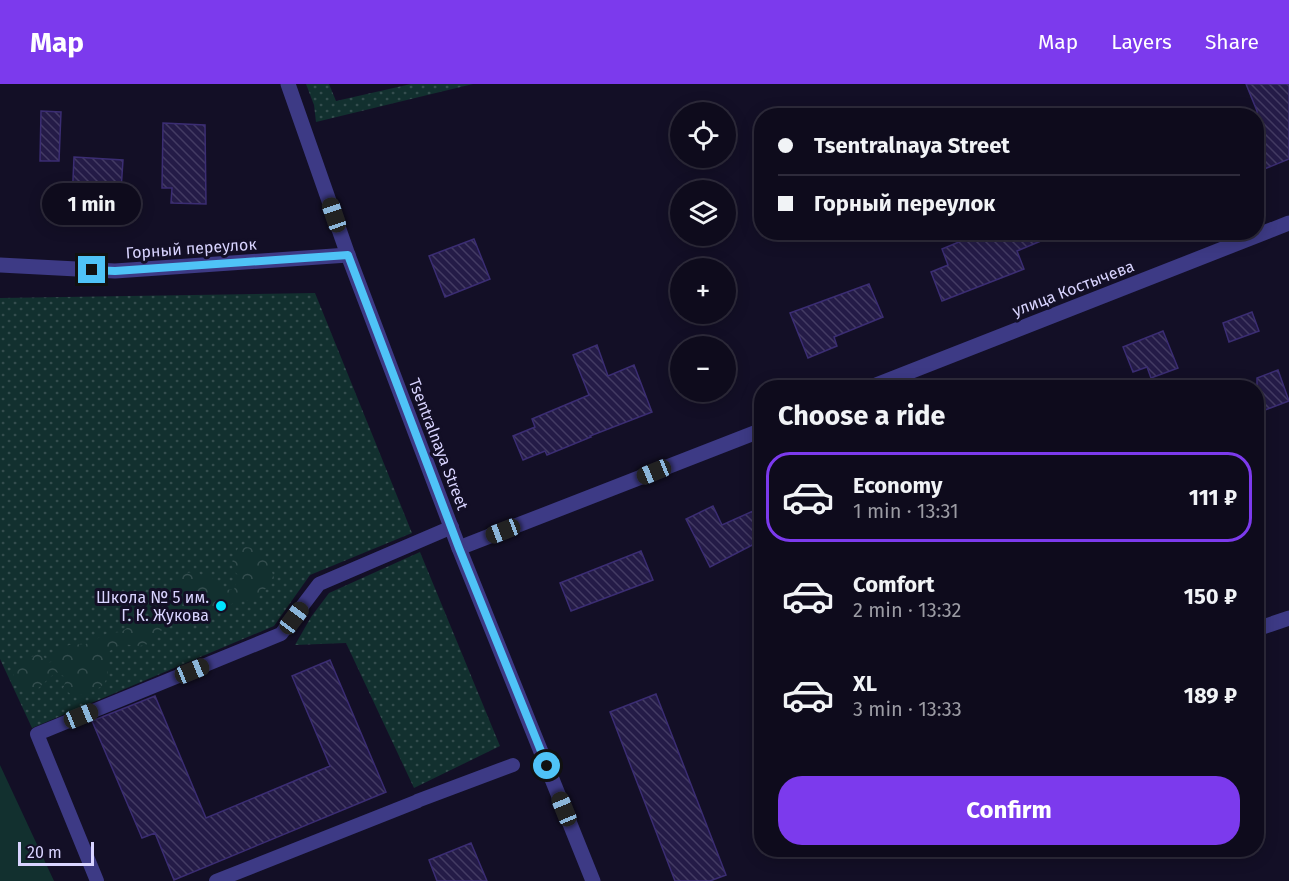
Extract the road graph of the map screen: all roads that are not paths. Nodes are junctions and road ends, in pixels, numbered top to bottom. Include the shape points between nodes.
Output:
1 (288, 84) edge
2 (1289, 223) edge
3 (1264, 233) edge
4 (1246, 240) edge
5 (348, 255) junction
6 (0, 265) edge
7 (889, 380) edge
8 (754, 433) edge
9 (452, 527) junction
10 (459, 548) junction
11 (1289, 618) edge
12 (1264, 627) edge
13 (513, 765) dead end
14 (97, 881) edge
15 (216, 881) edge
16 (593, 881) edge

1 - 5 street, Tsentralnaya Street
2 - 3 street, улица Костычева
4 - 7 street, улица Костычева
5 - 6 street, Горный переулок via 115,271
5 - 9 street, Tsentralnaya Street
8 - 10 street
9 - 10 street, Tsentralnaya Street
9 - 14 lane via 319,584 281,634 37,734
10 - 16 street, Tsentralnaya Street
11 - 12 street
13 - 15 lane

